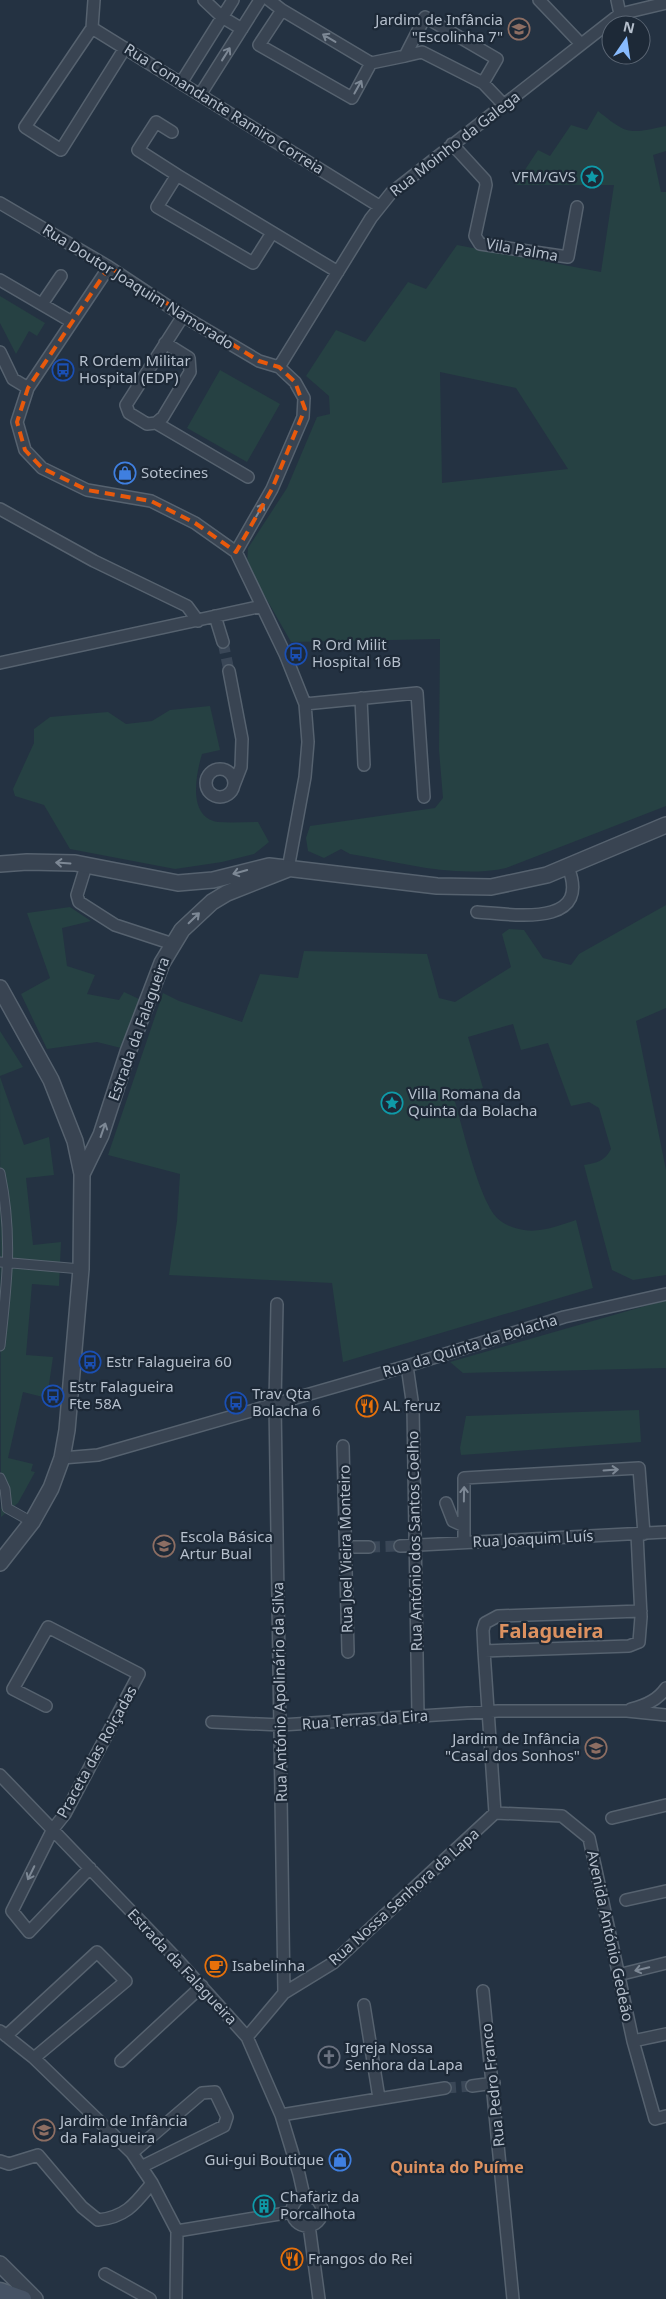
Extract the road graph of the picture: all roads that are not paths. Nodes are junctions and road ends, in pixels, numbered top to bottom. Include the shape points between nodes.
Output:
1 (94, 0) edge
2 (204, 0) edge
3 (233, 0) edge
4 (260, 0) edge
5 (269, 0) edge
6 (539, 0) edge
7 (617, 0) edge
8 (666, 3) edge
9 (282, 10) junction
10 (620, 14) junction
11 (222, 17) junction
12 (92, 28) junction
13 (242, 29) junction
14 (581, 44) junction
15 (125, 48) junction
16 (405, 56) junction
17 (371, 63) junction
18 (483, 82) junction
19 (181, 83) junction
20 (200, 95) junction
21 (504, 105) junction
22 (172, 132) dead end
23 (452, 144) junction
24 (178, 175) junction
25 (0, 203) edge
26 (380, 206) junction
27 (577, 207) dead end
28 (272, 233) junction
29 (109, 267) junction
30 (338, 272) junction
31 (60, 276) dead end
32 (0, 280) edge
33 (42, 304) junction
34 (183, 316) junction
35 (72, 322) junction
36 (165, 343) junction
37 (0, 352) edge
38 (279, 367) junction
39 (0, 379) edge
40 (13, 379) junction
41 (28, 388) junction
42 (156, 423) junction
43 (248, 477) dead end
44 (0, 509) edge
45 (236, 552) junction
46 (262, 606) junction
47 (215, 616) junction
48 (198, 621) junction
49 (223, 642) tunnel mouth
50 (0, 662) edge
51 (229, 671) tunnel mouth
52 (361, 698) junction
53 (305, 704) junction
54 (364, 765) dead end
55 (234, 785) dead end
56 (424, 797) dead end
57 (666, 825) edge
58 (0, 864) edge
59 (86, 866) junction
60 (568, 867) junction
61 (288, 869) junction
62 (214, 880) junction
63 (218, 898) junction
64 (477, 912) dead end
65 (173, 944) junction
66 (0, 988) edge
67 (0, 1173) edge
68 (82, 1174) junction
69 (4, 1262) edge
70 (80, 1269) junction
71 (666, 1294) edge
72 (277, 1304) dead end
73 (0, 1346) edge
74 (407, 1366) junction
75 (275, 1403) junction
76 (343, 1446) dead end
77 (62, 1458) junction
78 (0, 1478) edge
79 (446, 1503) dead end
80 (32, 1522) junction
81 (464, 1526) junction
82 (666, 1532) edge
83 (640, 1534) junction
84 (464, 1542) junction
85 (415, 1545) junction
86 (369, 1546) tunnel mouth
87 (400, 1546) tunnel mouth
88 (347, 1547) junction
89 (0, 1563) edge
90 (641, 1611) junction
91 (484, 1651) junction
92 (348, 1652) dead end
93 (666, 1688) edge
94 (46, 1706) dead end
95 (627, 1710) junction
96 (488, 1711) junction
97 (666, 1715) edge
98 (418, 1716) junction
99 (212, 1722) dead end
100 (281, 1725) junction
101 (0, 1775) edge
102 (666, 1805) edge
103 (495, 1813) junction
104 (612, 1818) dead end
105 (53, 1829) junction
106 (90, 1868) junction
107 (666, 1891) edge
108 (626, 1900) dead end
109 (666, 1963) edge
110 (618, 1975) junction
111 (202, 1986) junction
112 (483, 1991) dead end
113 (284, 1993) junction
114 (364, 2005) dead end
115 (3, 2034) edge
116 (666, 2034) edge
117 (247, 2037) junction
118 (633, 2042) junction
119 (34, 2058) junction
120 (122, 2061) dead end
121 (494, 2083) junction
122 (472, 2086) tunnel mouth
123 (445, 2088) tunnel mouth
124 (379, 2098) junction
125 (281, 2115) junction
126 (666, 2116) edge
127 (132, 2153) junction
128 (0, 2161) edge
129 (141, 2167) junction
130 (152, 2183) junction
131 (304, 2196) junction
132 (292, 2212) junction
133 (309, 2226) junction
134 (177, 2231) junction
135 (0, 2264) edge
136 (105, 2274) dead end
137 (0, 2291) edge
138 (22, 2299) edge
139 (35, 2299) edge
140 (150, 2299) edge
141 (176, 2299) edge
142 (319, 2299) edge
143 (513, 2299) edge

1 - 12 street
2 - 11 street
3 - 11 street
4 - 13 street
5 - 9 street
6 - 14 street
7 - 10 street
8 - 10 street, Rua Moinho da Galega
17 -> 9 street
9 -> 17 street via 259,45 352,98
10 - 14 street, Rua Moinho da Galega
11 - 13 street
11 - 19 street
12 - 15 street, Rua Comandante Ramiro Correia
12 - 15 street via 25,127 61,150
20 -> 13 street
14 - 21 street, Rua Moinho da Galega
15 - 19 street, Rua Comandante Ramiro Correia
16 - 17 street
16 - 18 street via 422,52
16 - 18 street via 425,16 497,59
18 - 21 street
19 - 20 street, Rua Comandante Ramiro Correia
20 - 26 street, Rua Comandante Ramiro Correia
21 - 23 street, Rua Moinho da Galega
22 - 24 street via 156,122 138,150
23 - 26 street, Rua Moinho da Galega via 391,193
23 - 27 street, Vila Palma via 485,180 475,236 480,244 568,257
24 - 28 street
24 - 28 street via 156,207 253,264
25 - 29 street, Rua Doutor Joaquim Namorado
26 - 30 street, Rua Moinho da Galega
28 - 30 street
29 - 34 street, Rua Doutor Joaquim Namorado
29 - 35 street
30 - 38 street, Rua Moinho da Galega
31 - 33 street
32 - 33 street
33 - 35 street
34 - 36 street
34 - 38 street, Rua Doutor Joaquim Namorado via 259,360
35 - 41 street
36 - 42 street via 189,358 190,372
36 - 42 street via 126,405 129,413 147,424
37 - 40 street
45 -> 38 street via 272,489 305,409 304,398 295,382
39 - 40 street
40 - 41 street
41 - 45 street via 17,422 25,450 42,468 87,490 151,502 195,523
42 - 43 street
44 - 48 street via 94,561 187,606
45 - 46 street
46 - 47 street
46 - 53 street
47 - 48 street
47 - 49 street
48 - 50 street
51 - 55 street via 242,739 241,767
52 - 53 street
52 - 54 street
52 - 56 street via 417,693
53 - 61 street via 308,742 305,777
57 - 60 street, Estrada da Falagueira
59 -> 58 street via 60,862
59 - 62 street via 164,881
59 - 65 street via 77,895 79,902 115,925
60 - 61 street, Estrada da Falagueira via 528,881 474,888
60 - 64 street via 573,879 572,893 559,909 543,915
61 -> 62 street via 262,867
61 - 63 street, Estrada da Falagueira
62 - 63 street via 219,888
65 -> 63 street, Estrada da Falagueira via 192,920
68 -> 65 street, Estrada da Falagueira via 101,1135 144,1008
66 - 68 street via 51,1080 69,1126
67 - 69 street via 7,1207
68 - 70 street, Estrada da Falagueira
69 - 70 street
69 - 73 street
70 - 77 street, Estrada da Falagueira
71 - 74 street, Rua da Quinta da Bolacha via 564,1317
72 - 75 street, Rua António Apolinário da Silva
74 - 75 street, Rua da Quinta da Bolacha
74 - 85 street, Rua António dos Santos Coelho via 413,1407
75 - 77 street, Rua da Quinta da Bolacha via 98,1455
75 - 100 street, Rua António Apolinário da Silva
76 - 88 street, Rua Joel Vieira Monteiro
77 - 80 street, Estrada da Falagueira via 51,1488
78 - 80 street via 6,1489 6,1508
79 - 81 street via 453,1521
80 - 89 street, Estrada da Falagueira
81 -> 83 street via 464,1478 639,1468
81 - 84 street
82 - 83 street, Rua Joaquim Luís
83 - 84 street, Rua Joaquim Luís
83 - 90 street
84 - 85 street, Rua Joaquim Luís
85 - 87 street, Rua Joaquim Luís
85 - 98 street, Rua António dos Santos Coelho
86 - 88 street
88 - 92 street, Rua Joel Vieira Monteiro
90 - 91 street via 498,1616 485,1624
90 - 91 street via 639,1642 628,1646
91 - 96 street
93 - 95 street via 654,1700
94 - 105 street, Praceta das Roiçadas via 13,1690 48,1627 139,1674 65,1814
95 - 96 street, Rua Terras da Eira
95 - 97 street
96 - 98 street, Rua Terras da Eira
96 - 103 street
98 - 100 street, Rua Terras da Eira
99 - 100 street, Rua Terras da Eira
100 - 113 street, Rua António Apolinário da Silva
101 - 105 street, Estrada da Falagueira
102 - 104 street
103 - 110 street, Avenida António Gedeão via 562,1816 588,1838
103 - 113 street, Rua Nossa Senhora da Lapa via 332,1963
105 - 106 street, Estrada da Falagueira
105 -> 106 street via 12,1911 29,1932
106 - 111 street, Estrada da Falagueira
107 - 108 street
109 -> 110 street
110 - 118 street, Avenida António Gedeão
111 - 117 street, Estrada da Falagueira
111 - 120 street
112 - 121 street, Rua Pedro Franco
113 - 117 street
114 - 124 street
115 - 119 street
115 - 119 street via 97,1952 126,1981
116 - 118 street
117 - 125 street, Estrada da Falagueira
118 - 126 street, Avenida António Gedeão via 655,2119
119 - 127 street
121 - 122 street
121 - 143 street, Rua Pedro Franco
123 - 124 street
124 - 125 street
125 - 131 street, Estrada da Falagueira
127 - 129 street
127 - 129 street via 202,2094 215,2092 227,2117 224,2126
128 - 130 street via 9,2164 38,2156 82,2207 98,2220 113,2218 132,2207
129 - 130 street
130 - 134 street
131 - 132 street via 294,2202
131 - 133 street via 315,2198 321,2208 319,2219
132 - 133 street via 297,2222
132 - 134 street
133 - 142 street
134 - 141 street
135 - 139 street
136 - 140 street
137 - 138 main road

